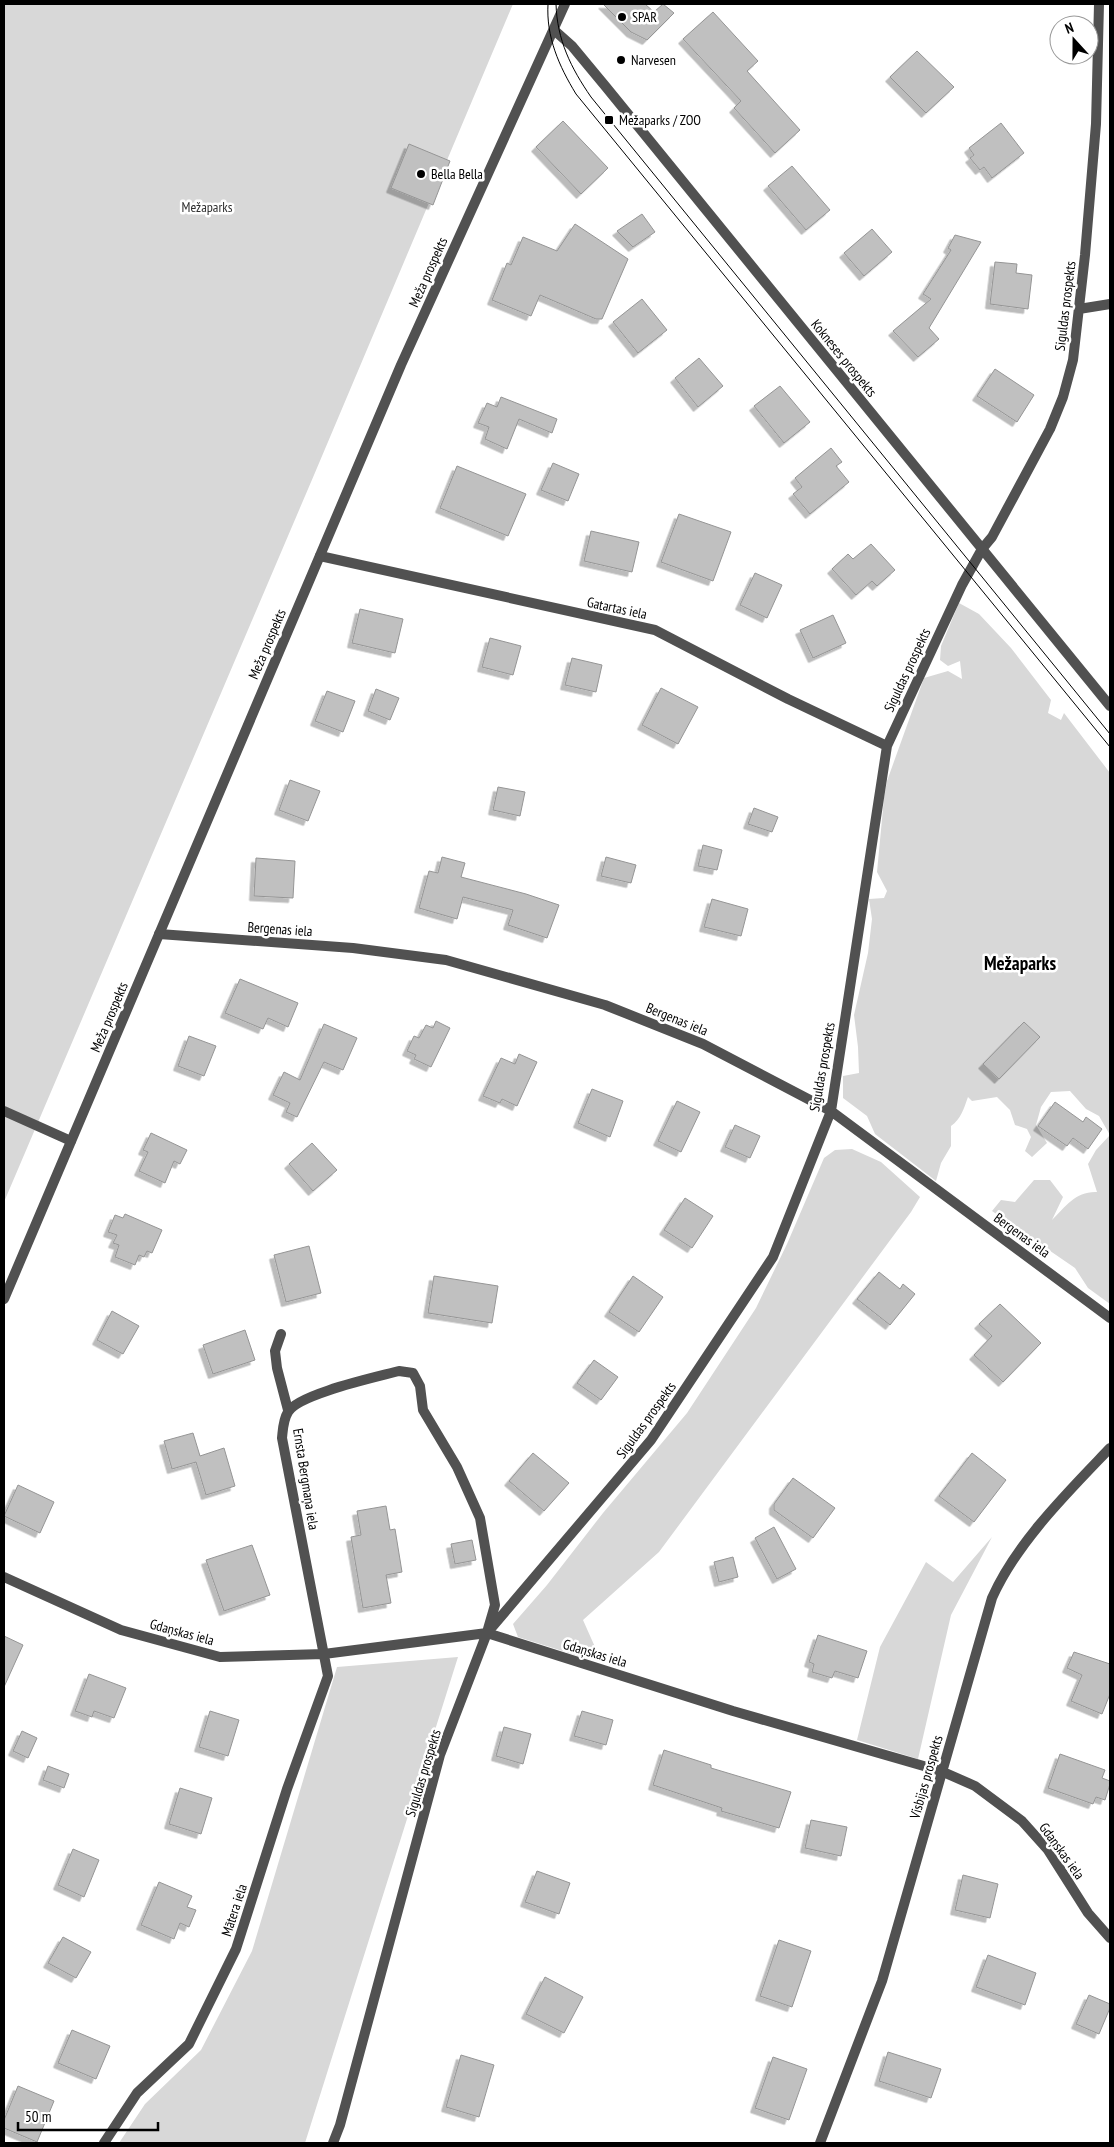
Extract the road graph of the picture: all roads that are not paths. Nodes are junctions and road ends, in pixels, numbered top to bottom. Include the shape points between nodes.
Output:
1 (566, 4) edge
2 (1099, 4) edge
3 (554, 30) junction
4 (1110, 304) edge
5 (1079, 309) junction
6 (982, 549) junction
7 (320, 556) junction
8 (1110, 706) edge
9 (888, 746) junction
10 (159, 934) junction
11 (4, 1111) edge
12 (831, 1111) junction
13 (71, 1141) junction
14 (4, 1299) edge
15 (1110, 1318) edge
16 (281, 1334) dead end
17 (288, 1410) junction
18 (1110, 1448) edge
19 (4, 1577) edge
20 (487, 1633) junction
21 (324, 1654) junction
22 (941, 1771) junction
23 (1110, 1938) edge
24 (104, 2143) edge
25 (333, 2143) edge
26 (820, 2143) edge

1 - 3 street, Meža prospekts
2 - 5 street, Siguldas prospekts via 1096,124
3 - 6 street, Kokneses prospekts via 572,46 606,87
3 - 7 street, Meža prospekts via 401,365
4 - 5 street
5 - 6 street, Siguldas prospekts via 1072,360 1053,422 992,537
6 - 8 street, Kokneses prospekts
6 - 9 street, Siguldas prospekts via 962,585
7 - 9 street, Gatartas iela via 655,630
7 - 10 street, Meža prospekts
9 - 12 street, Siguldas prospekts
10 - 12 street, Bergenas iela via 354,948 446,960 613,1008 703,1044
10 - 13 street, Meža prospekts
11 - 13 street
12 - 15 street, Bergenas iela
12 - 20 street, Siguldas prospekts via 773,1257 651,1440
13 - 14 street, Meža prospekts
16 - 17 street via 275,1351
17 - 20 street, Ernsta Bergmaņa iela via 313,1396 399,1371 412,1373 420,1386 423,1410 457,1467 480,1518 495,1605
17 - 21 street, Ernsta Bergmaņa iela via 282,1438
18 - 22 street, Visbijas prospekts via 1066,1495 1020,1551 998,1584
19 - 21 street, Gdaņskas iela via 121,1630 220,1657
20 - 21 street, Gdaņskas iela
20 - 22 street, Gdaņskas iela via 733,1711
20 - 25 street, Siguldas prospekts via 440,1755
21 - 24 street, Mātera iela via 328,1676 287,1789 236,1949 189,2044 138,2092
22 - 23 street, Gdaņskas iela via 975,1786 1022,1821 1048,1850 1088,1913
22 - 26 street, Visbijas prospekts via 882,1981

